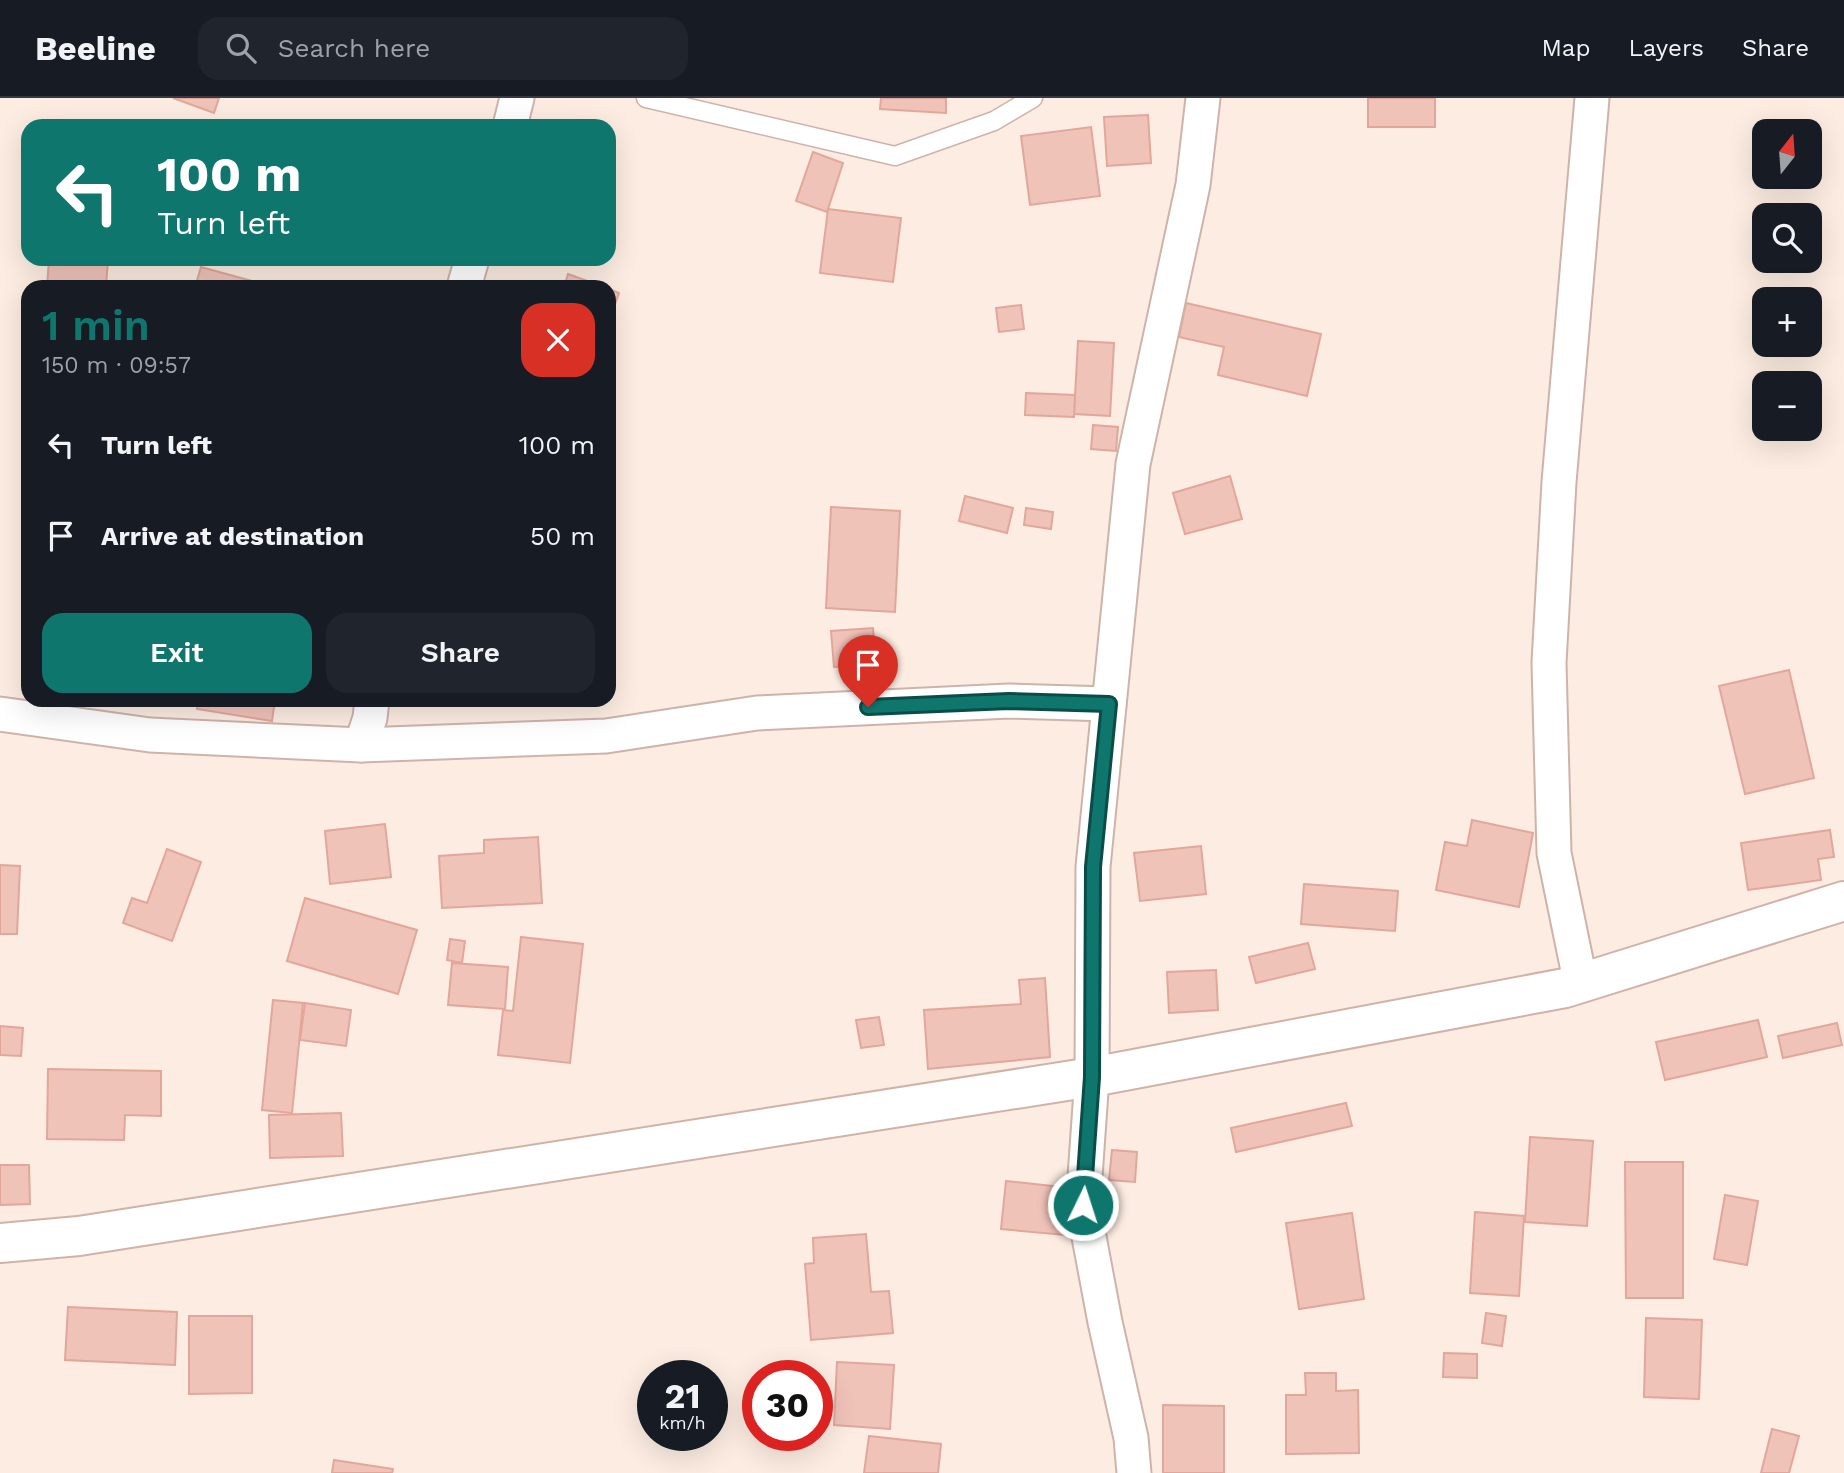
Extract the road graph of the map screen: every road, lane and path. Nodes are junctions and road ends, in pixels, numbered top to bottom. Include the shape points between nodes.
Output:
1 (517, 98) edge
2 (646, 98) edge
3 (1033, 98) edge
4 (1203, 98) edge
5 (1592, 98) edge
6 (512, 119) edge
7 (1109, 704) junction
8 (371, 707) edge
9 (0, 714) edge
10 (361, 746) junction
11 (1844, 901) edge
12 (1581, 985) junction
13 (1092, 1077) junction
14 (0, 1243) edge
15 (1134, 1473) edge

1 - 6 street
2 - 3 lane via 895,156 994,121
4 - 7 street via 1193,185 1133,464
5 - 12 street via 1559,482 1549,663 1554,853
7 - 10 street via 1009,701 799,710 606,736
7 - 13 street via 1093,867
8 - 10 street
9 - 10 street via 150,735
11 - 12 main road
12 - 13 main road
13 - 14 main road via 79,1236
13 - 15 street via 1083,1205

